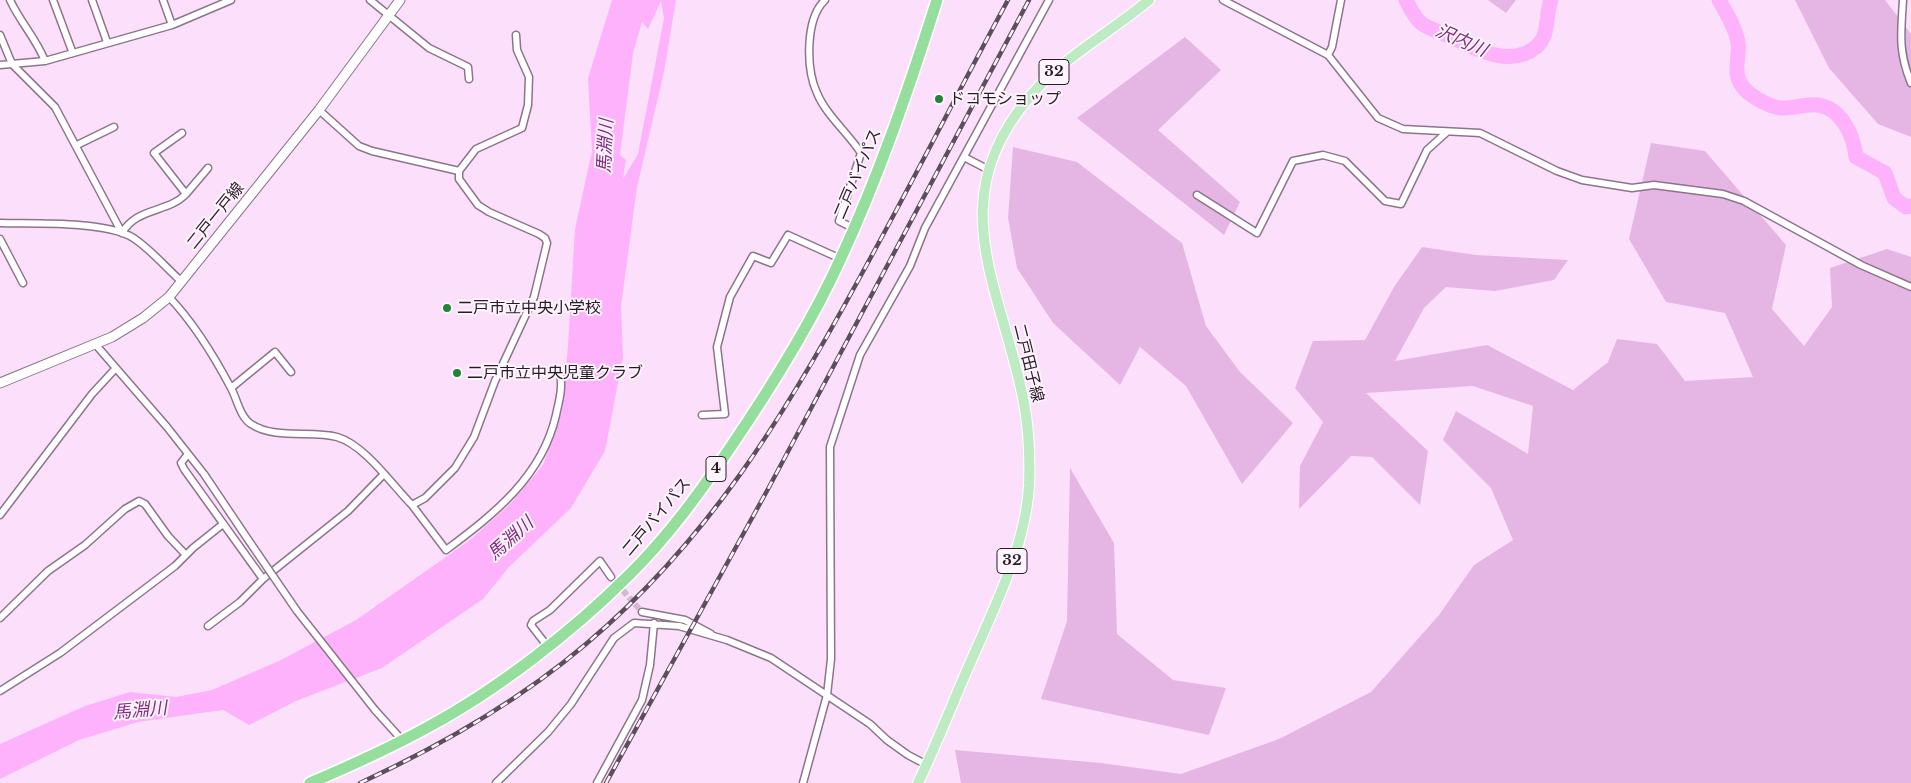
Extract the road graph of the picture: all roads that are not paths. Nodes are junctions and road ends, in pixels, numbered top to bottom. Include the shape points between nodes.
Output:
1 (10, 0) edge
2 (53, 0) edge
3 (92, 0) edge
4 (163, 0) edge
5 (231, 0) edge
6 (370, 0) edge
7 (400, 0) edge
8 (825, 0) edge
9 (937, 0) edge
10 (1049, 0) edge
11 (1149, 0) edge
12 (1223, 0) edge
13 (1341, 0) edge
14 (1903, 0) edge
15 (389, 14) junction
16 (172, 25) junction
17 (516, 35) dead end
18 (0, 36) edge
19 (107, 42) junction
20 (72, 51) junction
21 (1328, 55) junction
22 (45, 61) junction
23 (12, 64) junction
24 (0, 65) edge
25 (468, 80) dead end
26 (1911, 83) edge
27 (319, 110) junction
28 (114, 127) dead end
29 (1448, 131) junction
30 (182, 133) dead end
31 (77, 145) junction
32 (964, 157) junction
33 (208, 168) dead end
34 (989, 170) junction
35 (459, 171) junction
36 (186, 194) junction
37 (1197, 195) dead end
38 (0, 223) edge
39 (853, 228) junction
40 (122, 233) junction
41 (0, 239) edge
42 (841, 259) junction
43 (182, 282) junction
44 (23, 283) dead end
45 (1911, 287) edge
46 (169, 297) junction
47 (96, 345) junction
48 (116, 368) junction
49 (290, 372) dead end
50 (560, 374) dead end
51 (0, 383) edge
52 (231, 388) junction
53 (702, 415) dead end
54 (188, 454) junction
55 (384, 474) junction
56 (412, 505) junction
57 (0, 515) edge
58 (223, 524) junction
59 (186, 555) junction
60 (611, 577) tunnel mouth
61 (264, 579) junction
62 (642, 612) tunnel mouth
63 (0, 618) edge
64 (654, 623) junction
65 (208, 626) dead end
66 (716, 637) junction
67 (548, 647) junction
68 (1, 689) edge
69 (827, 696) junction
70 (402, 740) junction
71 (927, 764) junction
72 (310, 783) edge
73 (496, 783) edge
74 (597, 783) edge
75 (803, 783) edge
76 (918, 783) edge

1 - 22 street
2 - 20 street
3 - 19 street
4 - 16 street
5 - 16 street
6 - 15 street
7 - 15 main road, 二戸一戸線
8 - 39 street via 810,24 810,50 817,93 861,153 839,220
9 - 39 highway, 二戸バイパス / 4 via 904,106
10 - 32 street
11 - 34 main road, 二戸田子線 / 32 via 1056,70 1032,94 1013,119
12 - 21 street
13 - 21 street
14 - 26 street via 1900,49
15 - 25 street via 429,48 468,67
15 - 27 main road, 二戸一戸線
16 - 19 street
17 - 35 street via 517,50 528,77 528,105 522,128 476,149
18 - 23 street
19 - 20 street
20 - 22 street
21 - 29 street via 1378,118 1403,129
22 - 23 street
23 - 24 street
23 - 31 street via 55,107
27 - 35 street via 359,146
27 - 43 main road, 二戸一戸線
28 - 31 street
29 - 37 street via 1427,150 1401,204 1385,201 1346,161 1324,155 1293,161 1258,233
29 - 45 street via 1480,133 1582,180 1632,188 1654,185 1723,194 1744,201 1862,265
30 - 36 street via 154,153
31 - 40 street
32 - 34 street
32 - 69 street via 925,228 910,266 860,355 830,447 831,659
33 - 36 street
34 - 71 main road, 二戸田子線 / 32 via 983,199 982,230 991,283 1023,401 1028,449 1026,511 1021,536 988,624
35 - 56 street via 459,179 478,205 540,234 547,244 534,298 495,381 474,437 455,468 425,498
36 - 40 street via 173,205 148,211 126,226
38 - 40 street via 97,228
39 - 42 highway, 二戸バイパス / 4
40 - 43 street via 131,237
41 - 44 street
42 - 53 street via 788,235 771,263 753,256 730,297 717,347 725,414
42 - 67 highway, 二戸バイパス / 4 via 754,413 700,492 629,576
43 - 46 main road, 二戸一戸線
46 - 47 main road, 二戸一戸線 via 143,318
46 - 52 street via 203,341
47 - 48 street
47 - 51 main road, 二戸一戸線
48 - 54 street
48 - 57 street via 92,394
49 - 52 street via 275,352
50 - 56 street via 562,386 554,424 540,458 524,482 485,521 446,550
52 - 55 street via 245,420 251,425 294,435 336,437 350,444
54 - 58 street via 182,459 184,468
54 - 70 street, bridge via 297,611
55 - 56 street
55 - 61 street via 348,511
58 - 59 street
58 - 61 street
59 - 63 street via 145,504 139,501 48,571
59 - 68 street via 60,653
60 - 67 street via 600,561 550,610 533,621 530,625
61 - 65 street
62 - 66 street via 685,620
64 - 66 street via 680,626
64 - 73 street via 634,623 614,638 571,704 548,732
64 - 74 street via 650,665 642,700
66 - 69 street via 771,658
67 - 70 highway, 二戸バイパス / 4 via 486,691
69 - 71 street via 870,724 887,740
69 - 75 street
70 - 72 highway, 二戸バイパス / 4
71 - 76 main road, 二戸田子線 / 32

